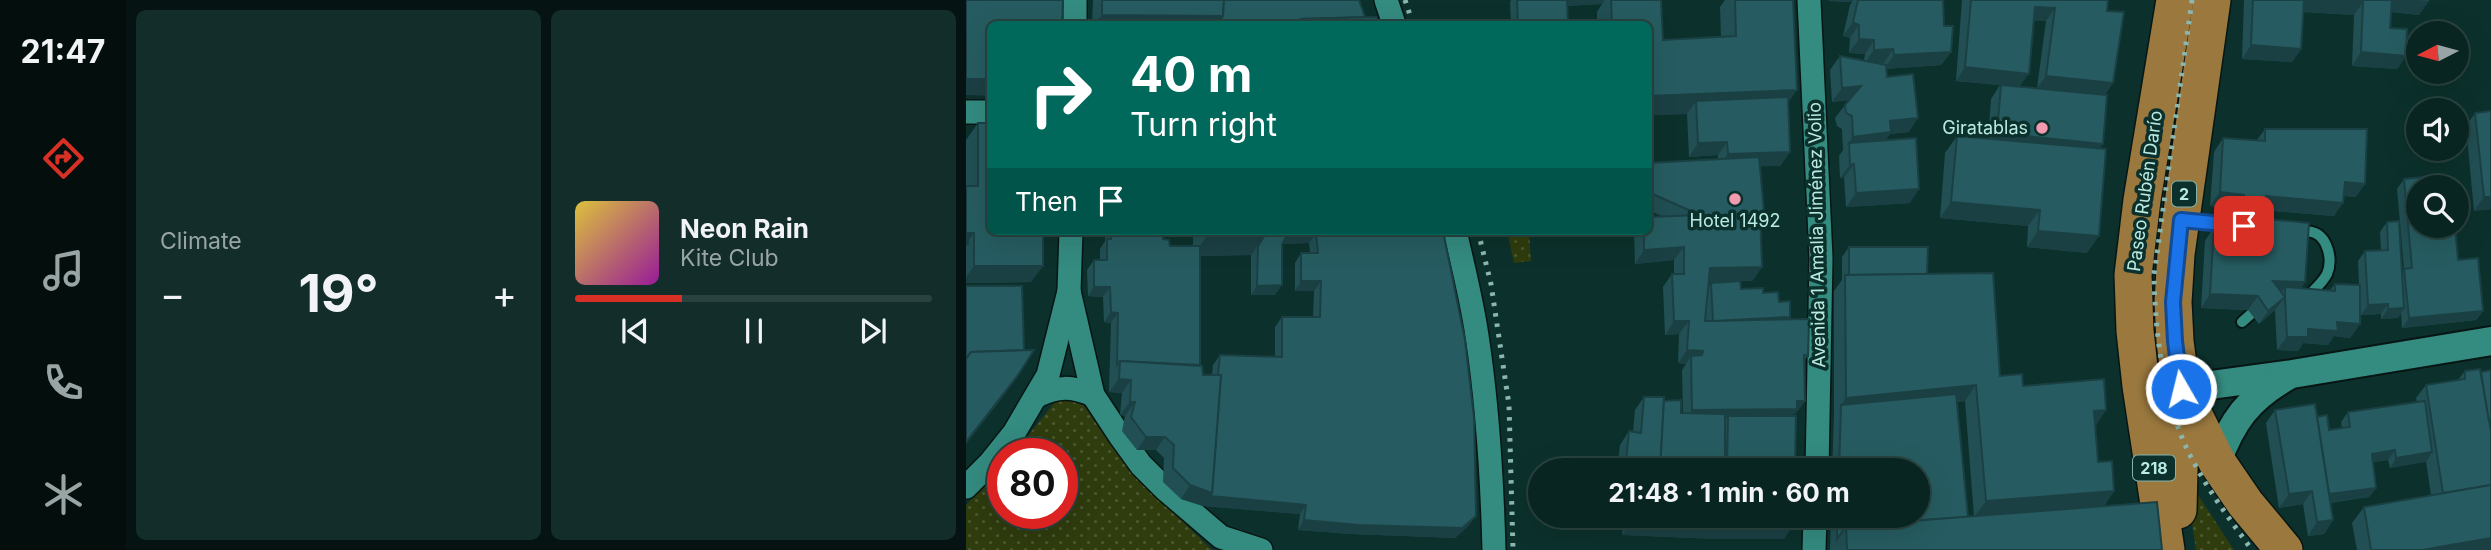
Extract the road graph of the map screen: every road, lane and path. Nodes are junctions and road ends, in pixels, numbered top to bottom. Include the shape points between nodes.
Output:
1 (1076, 0) edge
2 (1386, 0) edge
3 (1809, 0) edge
4 (2175, 0) edge
5 (2212, 0) edge
6 (1075, 21) edge
7 (1393, 21) edge
8 (966, 112) edge
9 (987, 113) edge
10 (2181, 220) junction
11 (2256, 227) edge
12 (2279, 229) edge
13 (1071, 235) edge
14 (1456, 235) edge
15 (1069, 291) junction
16 (2288, 299) edge
17 (2251, 314) edge
18 (2242, 323) dead end
19 (2491, 341) edge
20 (2292, 374) junction
21 (2181, 389) junction
22 (1093, 395) junction
23 (1037, 396) junction
24 (1817, 458) edge
25 (2217, 462) junction
26 (966, 487) edge
27 (1815, 528) edge
28 (1223, 543) edge
29 (1261, 550) edge
30 (1494, 550) edge
31 (1814, 550) edge
32 (2166, 550) edge
33 (2177, 550) edge
34 (2284, 550) edge

1 - 6 street
2 - 7 street
3 - 24 street, Avenida 1 Amalia Jiménez Volio via 1821,258
4 - 32 highway, Paseo Rubén Darío / 218 via 2133,275 2141,386
5 - 10 highway, 2
8 - 9 street
10 - 11 lane
10 - 21 highway, 2 via 2173,302
12 - 16 lane via 2314,232 2329,250 2326,276 2309,295
13 - 15 street
14 - 30 street via 1477,334
15 - 22 street
15 - 23 street via 1048,375
17 - 18 lane
19 - 20 street
20 - 21 street
20 - 25 street via 2244,409 2227,434
21 - 25 highway, 2
21 - 33 highway
22 - 23 street via 1065,387
22 - 28 street via 1141,465
23 - 26 street via 1014,433
25 - 34 highway, 2
27 - 31 street
28 - 29 street

